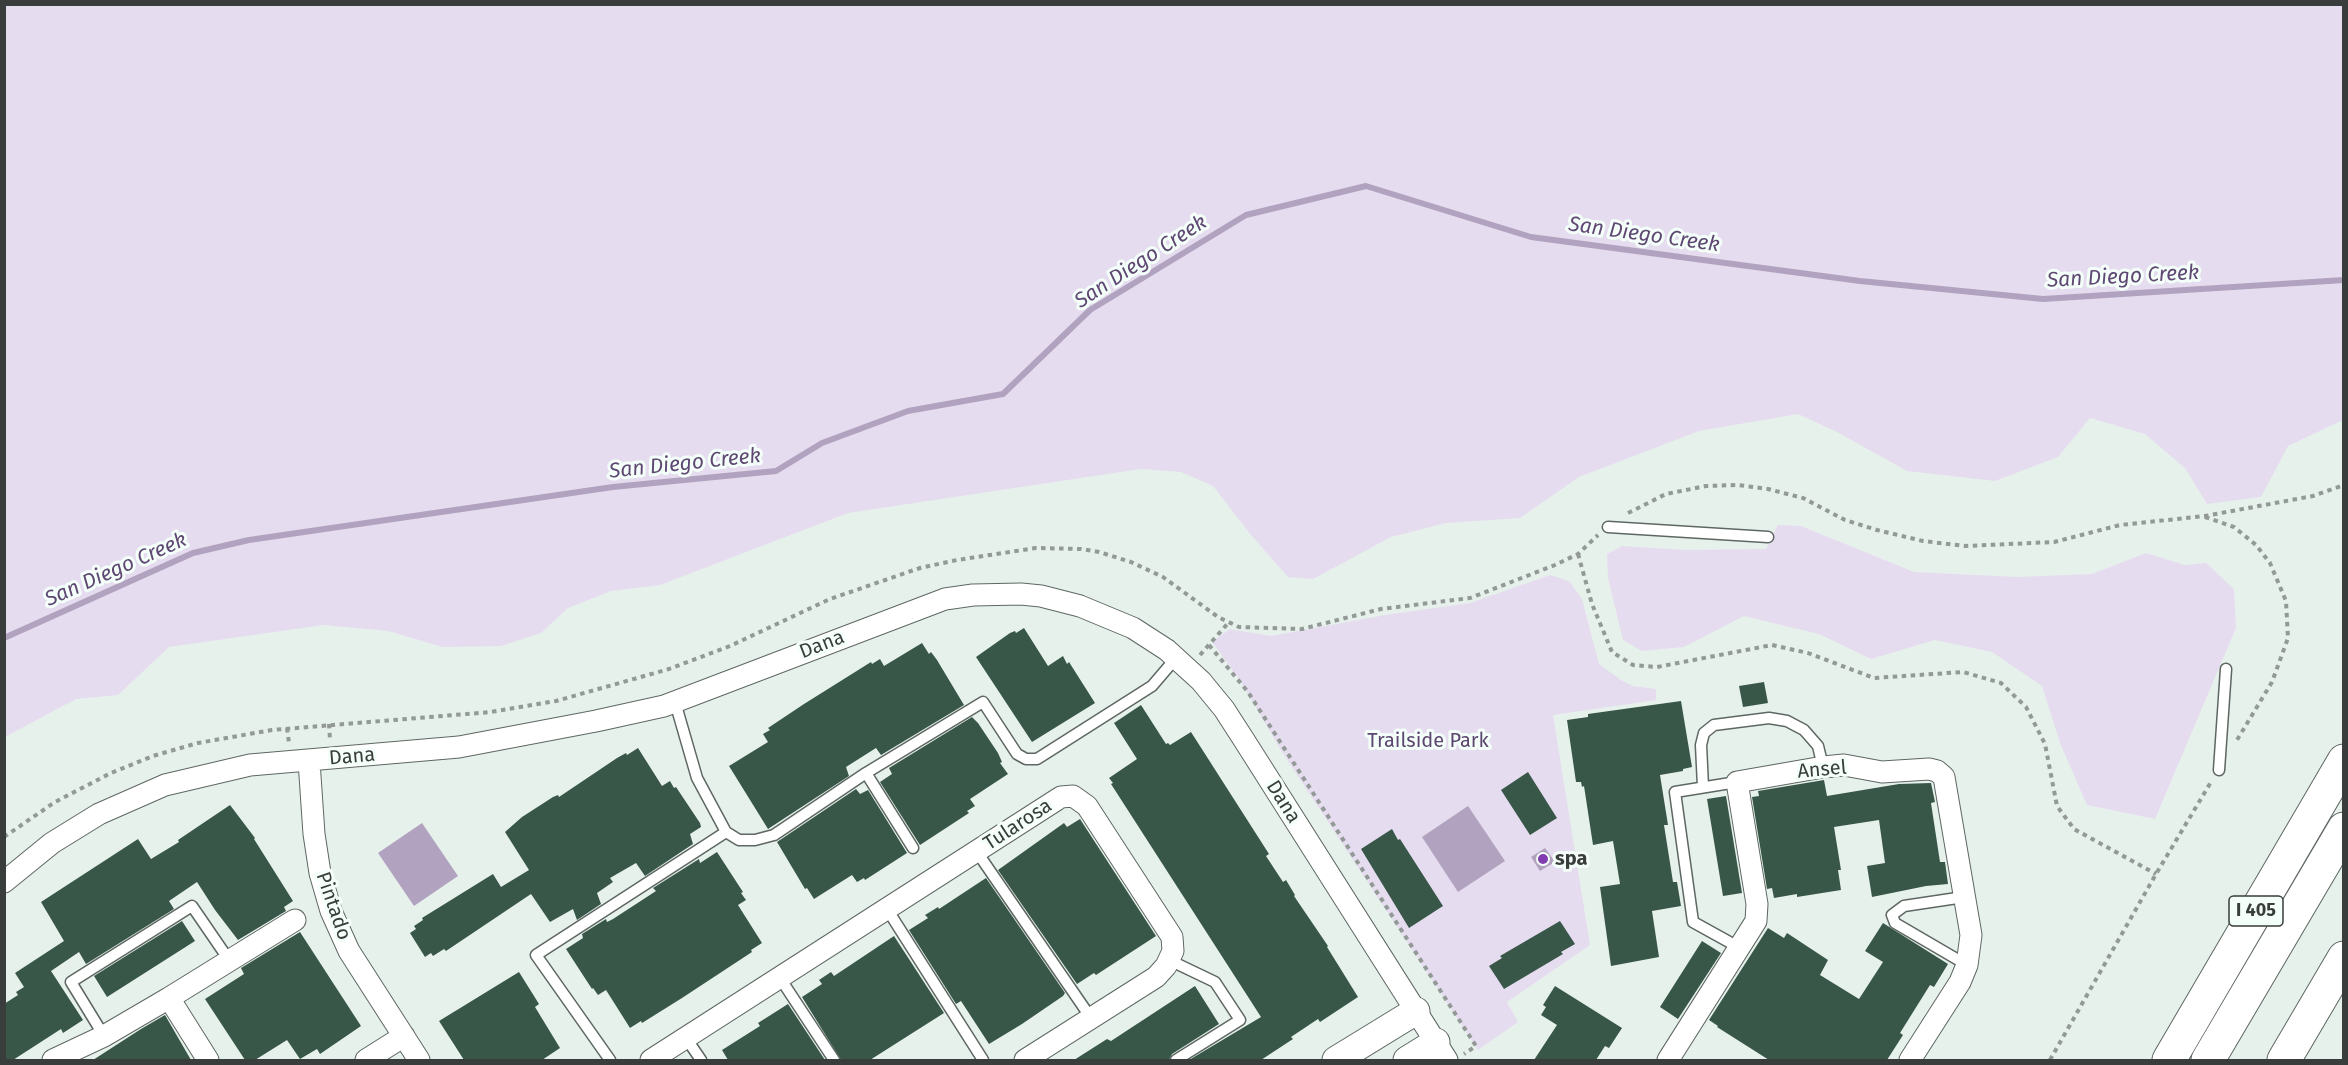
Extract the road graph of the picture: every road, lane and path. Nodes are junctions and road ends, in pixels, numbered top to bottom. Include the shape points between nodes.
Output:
1 (2343, 485) edge
2 (1608, 527) dead end
3 (1768, 537) dead end
4 (1578, 554) dead end
5 (1228, 622) dead end
6 (1209, 645) junction
7 (1182, 663) junction
8 (2226, 669) dead end
9 (675, 702) junction
10 (309, 761) junction
11 (2343, 761) edge
12 (1823, 766) junction
13 (2219, 770) junction
14 (866, 773) junction
15 (1737, 782) junction
16 (1703, 787) junction
17 (2343, 829) edge
18 (726, 832) junction
19 (913, 848) dead end
20 (977, 852) junction
21 (2156, 874) junction
22 (4, 882) edge
23 (1964, 897) junction
24 (887, 909) junction
25 (295, 920) dead end
26 (1740, 948) junction
27 (2343, 958) edge
28 (229, 960) junction
29 (1169, 960) junction
30 (1967, 965) junction
31 (780, 978) junction
32 (169, 998) junction
33 (1416, 1011) junction
34 (1091, 1018) junction
35 (104, 1036) junction
36 (404, 1036) junction
37 (686, 1038) junction
38 (1450, 1052) edge
39 (53, 1060) edge
40 (208, 1060) edge
41 (366, 1060) edge
42 (419, 1060) edge
43 (610, 1060) edge
44 (651, 1060) edge
45 (701, 1060) edge
46 (834, 1060) edge
47 (983, 1060) edge
48 (1025, 1060) edge
49 (1176, 1060) edge
50 (1336, 1060) edge
51 (1407, 1060) edge
52 (1668, 1060) edge
53 (1910, 1060) edge
54 (2050, 1060) edge
55 (2169, 1060) edge
56 (2208, 1060) edge
57 (2284, 1060) edge

1 - 13 path via 2313,496 2205,516 2234,527 2256,545 2270,563 2286,601 2288,639 2272,682
2 - 3 lane
4 - 21 path via 1592,604 1612,652 1633,665 1657,667 1772,645 1808,653 1874,678 1964,672 2001,683 2026,707 2045,744 2057,806 2074,829
5 - 6 path
6 - 7 path
6 - 38 path via 1248,692 1476,1046
7 - 9 street, Dana via 1133,628 1080,606 1021,594 959,596 863,628
7 - 14 lane via 1036,759 1017,754 983,702
7 - 33 street, Dana via 1224,709
8 - 13 lane
9 - 10 street, Dana via 459,747
9 - 18 lane via 697,778
10 - 22 street, Dana via 250,765 165,785 99,814 52,843
10 - 36 street, Pintado via 314,834 331,911 349,951
11 - 55 highway, I 405
12 - 15 street, Ansel
12 - 16 lane via 1818,746 1804,730 1787,721 1769,718 1714,725 1704,733 1701,745
12 - 23 street, Ansel via 1844,765 1882,772 1929,769 1944,777
13 - 21 path
14 - 18 lane via 774,835 739,840
14 - 19 lane
15 - 16 lane
15 - 26 street via 1756,904 1756,921
16 - 26 lane via 1675,792 1694,922
17 - 56 highway
18 - 43 lane via 536,955
20 - 24 street, Tularosa
20 - 29 street, Tularosa via 1062,797 1073,796 1087,806 1172,937
20 - 34 lane
21 - 54 path
23 - 30 street, Ansel via 1971,936
23 - 30 lane via 1904,906 1892,915 1895,923
24 - 31 street, Tularosa
24 - 47 lane
25 - 28 street, Pintado
26 - 52 street
27 - 57 highway
28 - 32 street, Pintado
28 - 35 lane via 192,906 71,982
29 - 34 street via 1156,977
29 - 49 lane via 1215,982 1240,1020
30 - 53 street, Ansel
31 - 37 street, Tularosa
31 - 46 lane
32 - 35 street, Pintado
32 - 40 street
33 - 38 street, Dana
33 - 50 street
34 - 48 street
35 - 39 street, Pintado
36 - 41 street
36 - 42 street, Pintado
37 - 44 street, Tularosa
37 - 45 lane
38 - 51 street

